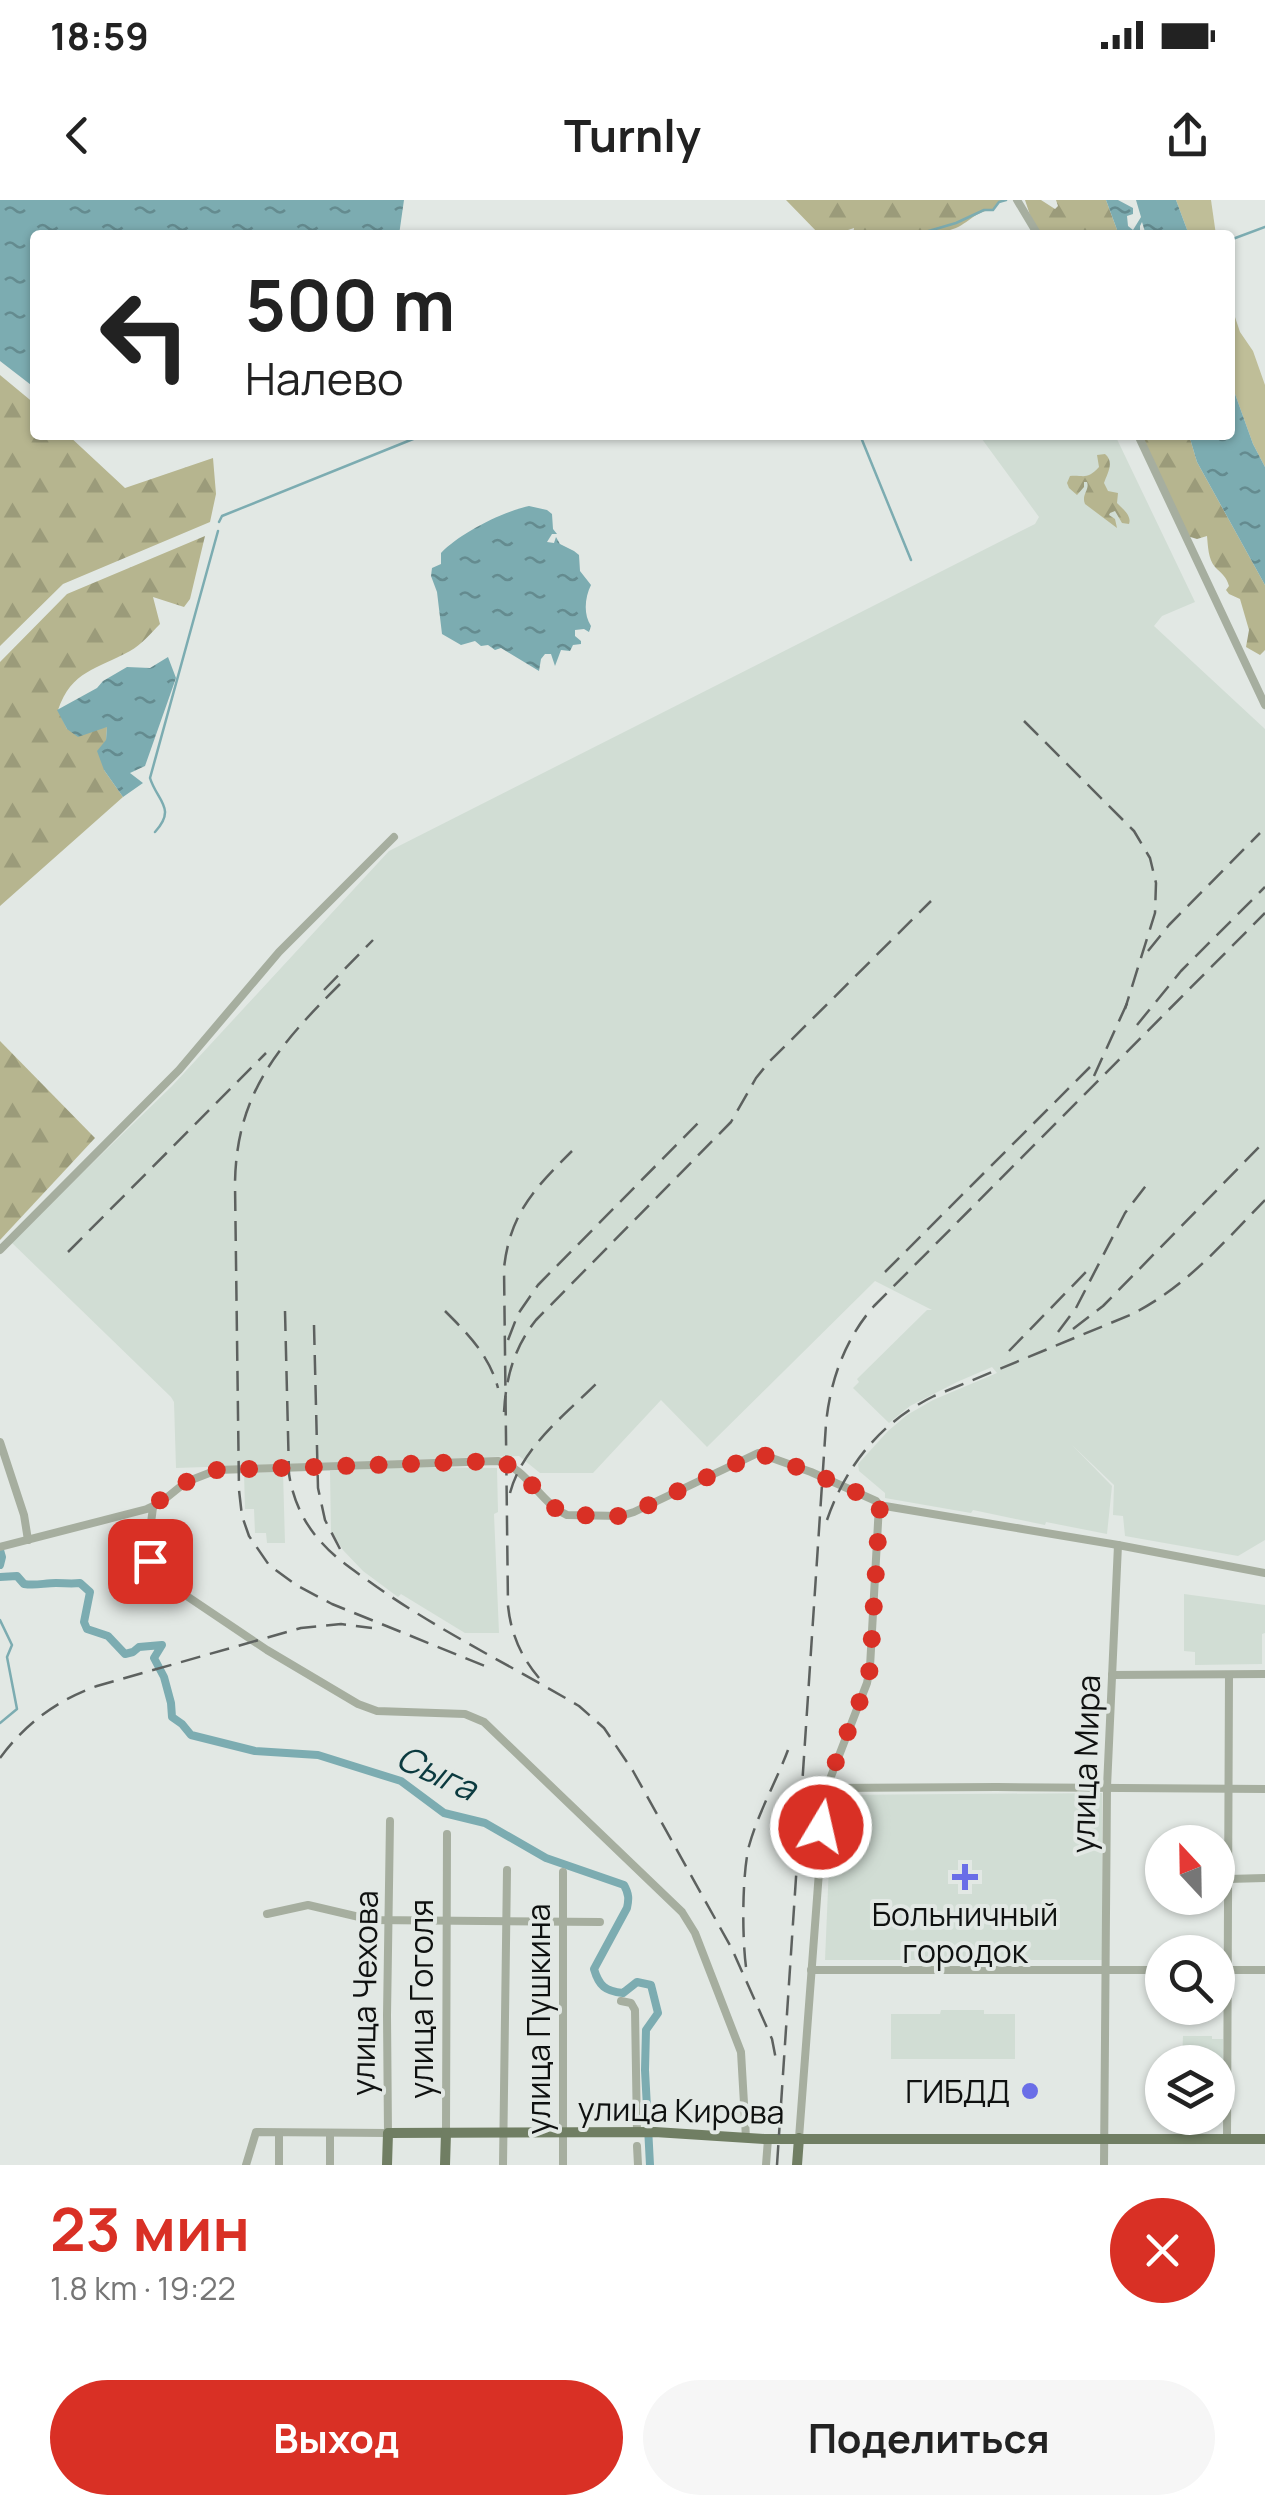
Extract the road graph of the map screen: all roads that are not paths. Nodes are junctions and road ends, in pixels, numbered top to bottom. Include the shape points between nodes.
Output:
1 (1017, 200) edge
2 (1035, 230) edge
3 (1140, 440) edge
4 (1265, 705) edge
5 (394, 837) dead end
6 (0, 1250) edge
7 (0, 1442) edge
8 (880, 1505) junction
9 (152, 1506) junction
10 (28, 1540) junction
11 (1118, 1545) junction
12 (0, 1547) edge
13 (1265, 1573) edge
14 (1265, 1674) edge
15 (1112, 1675) junction
16 (1229, 1675) junction
17 (1107, 1787) junction
18 (826, 1788) junction
19 (1229, 1788) junction
20 (1265, 1788) edge
21 (390, 1821) dead end
22 (1229, 1825) edge
23 (447, 1834) dead end
24 (507, 1870) dead end
25 (563, 1872) dead end
26 (1265, 1878) edge
27 (1235, 1879) edge
28 (268, 1914) dead end
29 (390, 1920) junction
30 (446, 1920) junction
31 (506, 1920) junction
32 (563, 1921) junction
33 (600, 1922) dead end
34 (812, 1970) junction
35 (1106, 1970) junction
36 (1145, 1970) edge
37 (1235, 1970) edge
38 (1265, 1970) edge
39 (621, 2001) dead end
40 (1224, 2025) edge
41 (279, 2132) junction
42 (388, 2132) junction
43 (503, 2132) junction
44 (637, 2132) junction
45 (330, 2133) junction
46 (446, 2133) junction
47 (562, 2133) junction
48 (746, 2138) junction
49 (799, 2138) junction
50 (768, 2139) junction
51 (1104, 2139) junction
52 (1228, 2140) junction
53 (1265, 2142) edge
54 (637, 2146) dead end
55 (246, 2165) edge
56 (279, 2165) edge
57 (330, 2165) edge
58 (388, 2165) edge
59 (445, 2165) edge
60 (503, 2165) edge
61 (563, 2165) edge
62 (638, 2165) edge
63 (766, 2165) edge
64 (797, 2165) edge
65 (1104, 2165) edge

1 - 2 street
3 - 4 street
5 - 6 street via 279,952 179,1070
7 - 10 street
8 - 9 street via 758,1453 622,1516 560,1512 498,1461 217,1470
8 - 11 street
8 - 18 street via 870,1668
9 - 10 street
9 - 48 street via 150,1561 157,1576 358,1704 377,1711 465,1714 484,1722 682,1912 741,2052
10 - 12 street
11 - 13 street
11 - 15 street, улица Мира
14 - 16 street
15 - 16 street
15 - 17 street, улица Мира
16 - 19 street
17 - 18 street
17 - 19 street
17 - 35 street, улица Мира
18 - 34 street
19 - 20 street
19 - 22 street
21 - 29 street, улица Чехова
23 - 30 street, улица Гоголя
24 - 31 street
25 - 32 street, улица Пушкина
26 - 27 street
28 - 29 street via 308,1905
29 - 30 street
29 - 42 street, улица Чехова
30 - 31 street
30 - 46 street, улица Гоголя
31 - 32 street
31 - 43 street
32 - 33 street
32 - 47 street, улица Пушкина
34 - 35 street
34 - 49 street
35 - 36 street
35 - 51 street, улица Мира
37 - 38 street
39 - 44 street via 634,2010
40 - 52 street
41 - 45 street, улица Кирова
41 - 55 street, улица Кирова via 256,2132
41 - 56 street
42 - 45 street, улица Кирова
42 - 46 main road, улица Кирова
42 - 58 main road, улица Чехова
43 - 46 main road, улица Кирова
43 - 47 main road, улица Кирова
43 - 60 street
44 - 47 main road, улица Кирова
44 - 48 main road, улица Кирова
45 - 57 street
46 - 59 main road, улица Гоголя
47 - 61 street, улица Пушкина
48 - 50 main road, улица Кирова
49 - 50 main road, улица Кирова
49 - 51 main road, улица Кирова
49 - 64 main road
50 - 63 street
51 - 52 main road, улица Кирова
51 - 53 main road, улица Кирова
51 - 65 street, улица Мира
52 - 53 main road, улица Кирова
54 - 62 street

